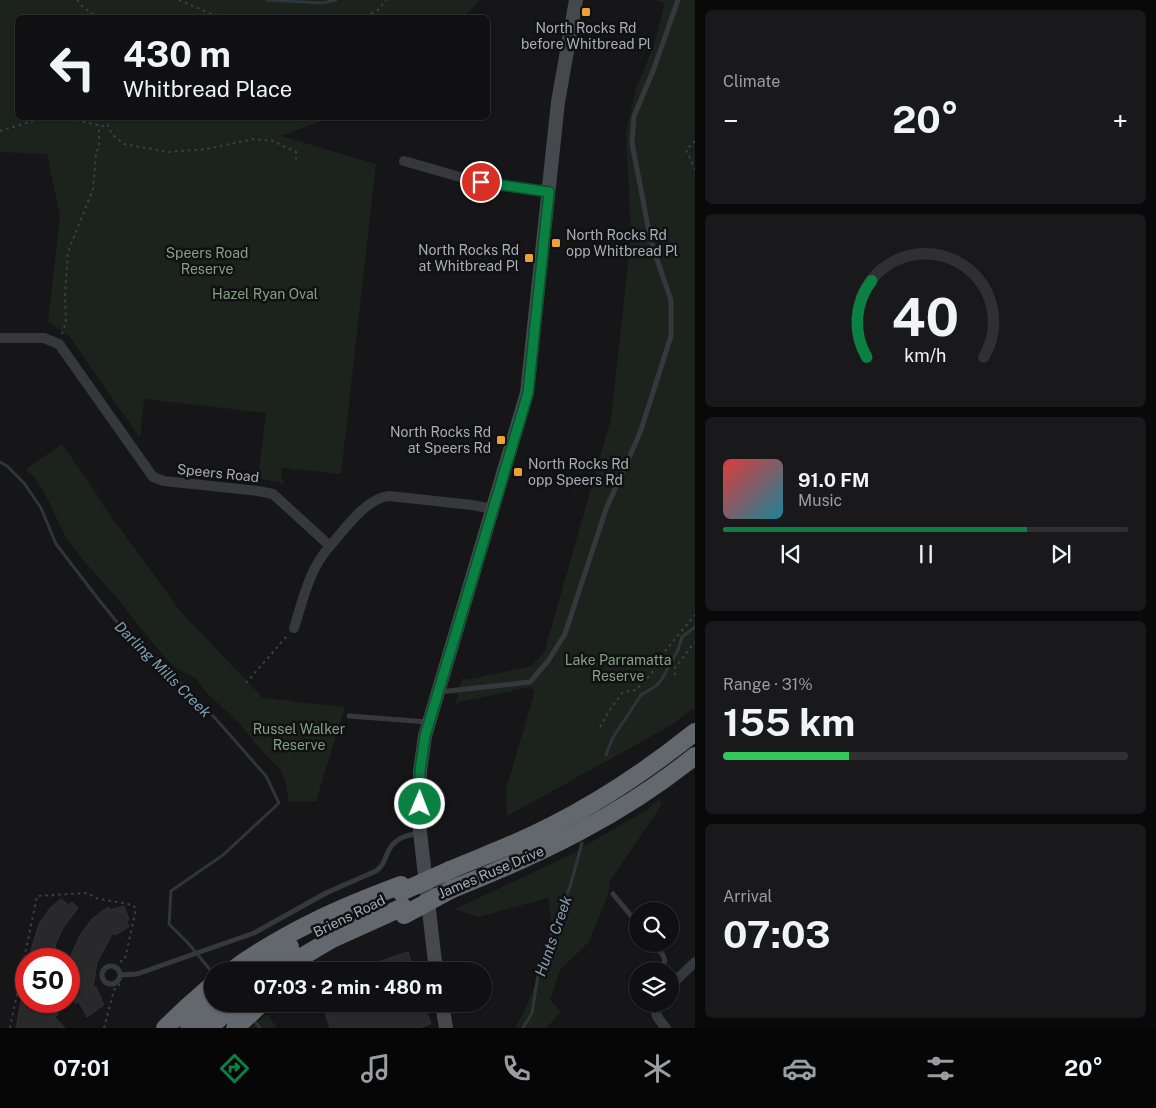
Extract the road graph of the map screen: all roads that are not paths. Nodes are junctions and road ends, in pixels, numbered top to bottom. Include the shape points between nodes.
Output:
1 (576, 0) edge
2 (678, 0) edge
3 (404, 161) dead end
4 (549, 192) junction
5 (0, 338) edge
6 (493, 510) junction
7 (330, 546) junction
8 (294, 628) road end
9 (438, 692) junction
10 (349, 716) dead end
11 (429, 722) junction
12 (695, 732) edge
13 (695, 756) edge
14 (420, 832) junction
15 (450, 870) joint
16 (613, 894) dead end
17 (402, 900) junction
18 (629, 913) edge
19 (256, 962) edge
20 (293, 962) edge
21 (315, 962) edge
22 (435, 962) edge
23 (695, 962) edge
24 (120, 975) dead end
25 (679, 977) edge
26 (252, 1012) edge
27 (443, 1012) edge
28 (656, 1012) edge
29 (207, 1013) edge
30 (165, 1028) edge
31 (189, 1028) edge
32 (235, 1028) edge
33 (446, 1028) edge
34 (666, 1028) edge

1 - 4 main road via 558,102
2 - 9 lane via 634,116 632,143 651,242 672,300 671,336 640,433 606,510 565,634 548,661 530,682
3 - 4 street via 467,179
4 - 6 main road via 528,393
5 - 7 street, Speers Road via 44,338 59,344 153,477 164,482 273,494
6 - 7 street via 472,505 380,497 368,505
6 - 9 main road
7 - 8 street via 314,567
9 - 11 main road
10 - 11 lane
11 - 14 main road via 420,771
12 - 15 highway, James Ruse Drive via 646,770 597,801 550,827
13 - 17 highway, James Ruse Drive, bridge via 655,786 591,826 528,857 452,889
14 - 22 main road
14 - 24 lane via 398,838 382,867 376,871 326,893 254,933 137,974
15 - 17 highway, Briens Road, bridge
16 - 18 lane
17 - 19 highway, Briens Road via 310,935
17 - 20 highway, James Ruse Drive
17 - 21 highway via 349,941
23 - 25 street
26 - 32 highway
27 - 33 main road
28 - 34 street
29 - 30 highway
29 - 31 highway

